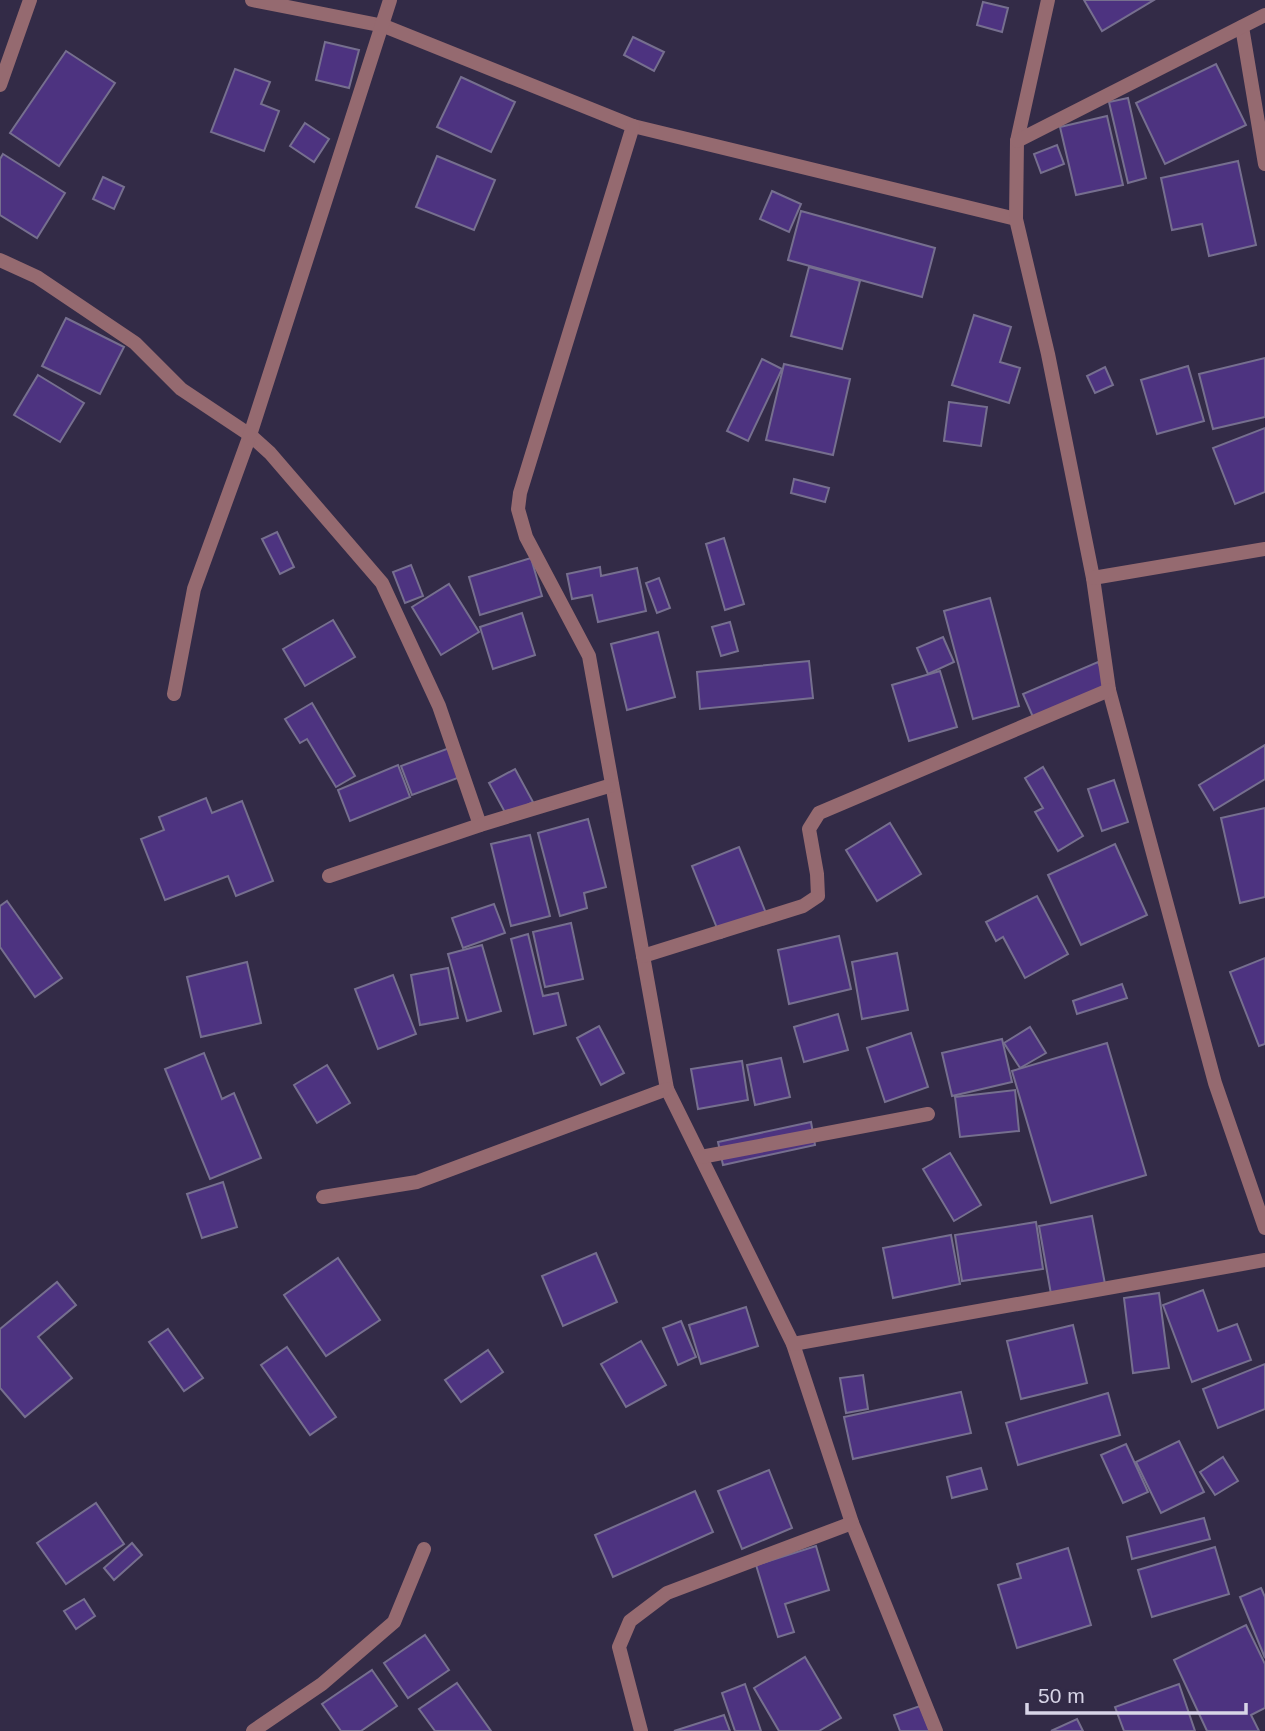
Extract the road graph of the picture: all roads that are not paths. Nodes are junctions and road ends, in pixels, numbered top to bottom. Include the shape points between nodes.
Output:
1 (30, 0) edge
2 (252, 0) edge
3 (390, 0) edge
4 (1048, 0) edge
5 (1265, 15) edge
6 (384, 26) junction
7 (1242, 27) junction
8 (0, 85) edge
9 (633, 126) junction
10 (1017, 141) junction
11 (1265, 164) edge
12 (1016, 219) junction
13 (0, 260) edge
14 (250, 435) junction
15 (1265, 549) edge
16 (1093, 578) junction
17 (1109, 690) junction
18 (174, 694) dead end
19 (612, 785) junction
20 (480, 825) junction
21 (329, 876) dead end
22 (643, 956) junction
23 (667, 1089) junction
24 (928, 1114) dead end
25 (701, 1157) junction
26 (323, 1197) dead end
27 (1265, 1228) edge
28 (1265, 1260) edge
29 (793, 1344) junction
30 (852, 1523) junction
31 (424, 1549) dead end
32 (253, 1731) edge
33 (641, 1731) edge
34 (936, 1731) edge

1 - 8 street
2 - 6 street
3 - 6 street
4 - 10 street
5 - 7 street
6 - 9 street
6 - 14 street
7 - 10 street
7 - 11 street
9 - 12 street
9 - 19 street via 518,509 526,537 589,656
10 - 12 street
12 - 16 street
13 - 14 street via 37,277 135,342 181,389
14 - 18 street via 194,589
14 - 20 street via 382,583 439,706
15 - 16 street
16 - 17 street
17 - 22 street via 819,813 808,829 818,896 803,906
17 - 27 street via 1215,1083
19 - 20 street
19 - 22 street
20 - 21 street
22 - 23 street
23 - 25 street
23 - 26 street via 418,1182
24 - 25 street
25 - 29 street
28 - 29 street
29 - 30 street
30 - 33 street via 667,1593 630,1621 620,1647
30 - 34 street
31 - 32 street via 394,1622 322,1684

